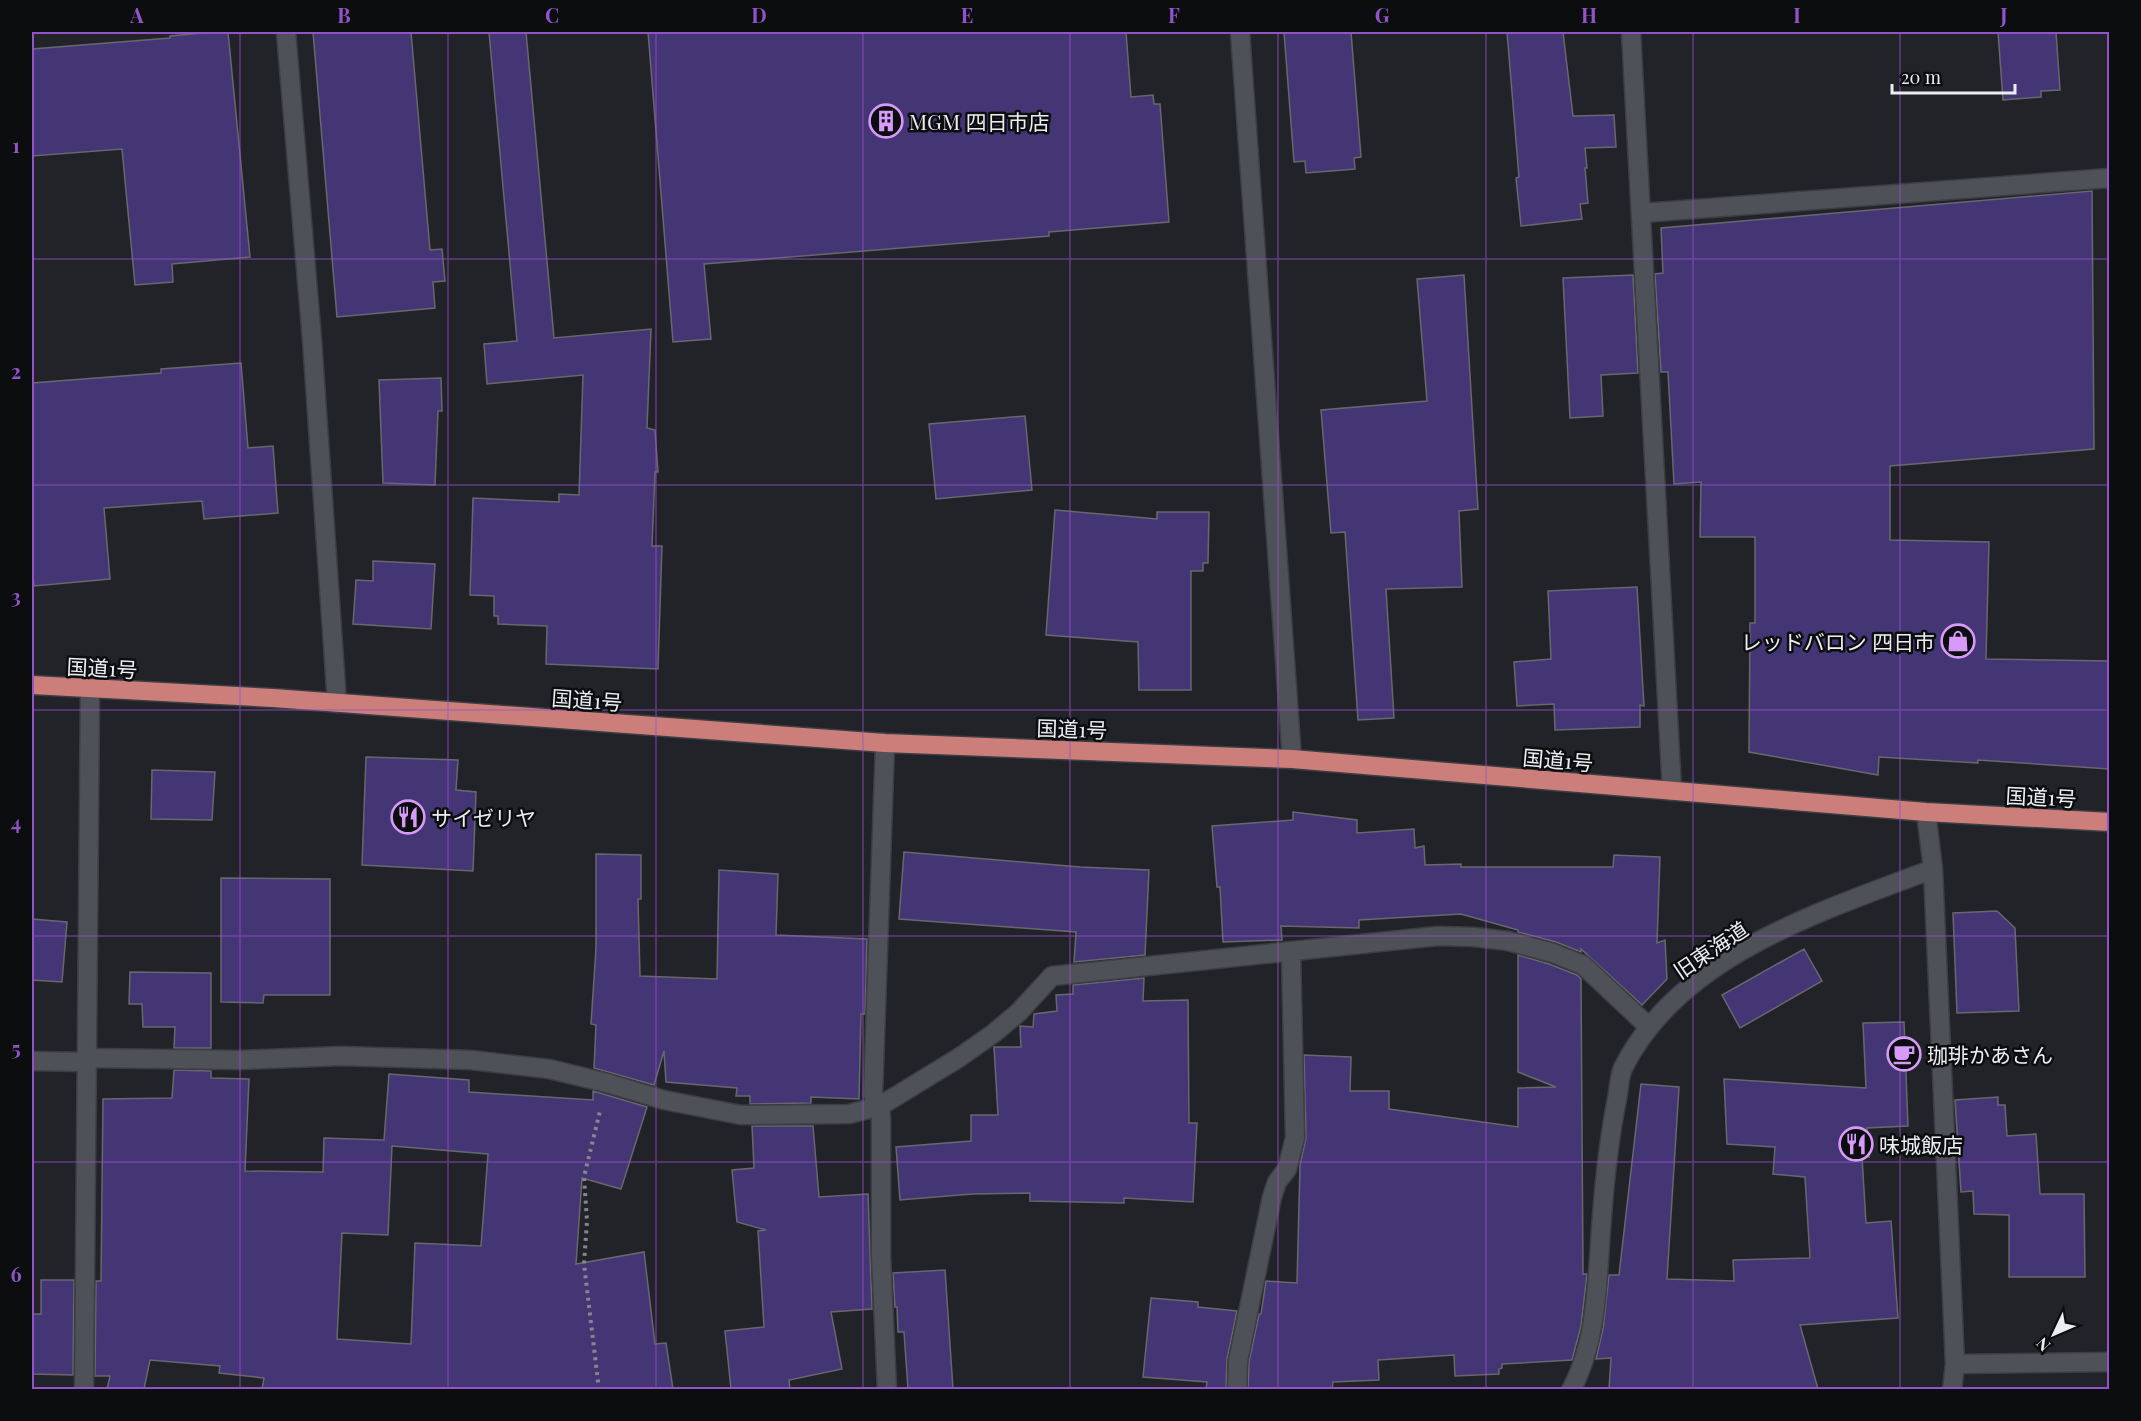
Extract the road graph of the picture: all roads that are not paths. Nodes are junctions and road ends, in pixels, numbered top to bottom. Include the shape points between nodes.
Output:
1 (286, 32) edge
2 (1240, 32) edge
3 (1631, 32) edge
4 (2109, 178) edge
5 (1642, 213) junction
6 (32, 684) edge
7 (90, 689) junction
8 (338, 703) junction
9 (885, 743) junction
10 (1292, 759) junction
11 (1672, 791) junction
12 (1926, 812) junction
13 (2109, 822) edge
14 (1933, 869) junction
15 (1291, 953) junction
16 (1649, 1028) junction
17 (86, 1060) junction
18 (32, 1061) edge
19 (880, 1106) junction
20 (2109, 1362) edge
21 (1955, 1364) junction
22 (84, 1389) edge
23 (887, 1389) edge
24 (1237, 1389) edge
25 (1571, 1389) edge
26 (1952, 1389) edge

1 - 8 street
2 - 10 street
3 - 5 street
4 - 5 street
5 - 11 street
6 - 7 highway, 国道1号
7 - 8 highway, 国道1号
7 - 17 street
8 - 9 highway, 国道1号
9 - 10 highway, 国道1号
9 - 19 street via 873,1095
10 - 11 highway, 国道1号
11 - 12 highway, 国道1号
12 - 13 highway, 国道1号
12 - 14 street
14 - 16 street, 旧東海道 via 1755,943 1691,984
14 - 21 street
15 - 16 street via 1438,936 1508,941 1583,965
15 - 19 street via 1052,976 994,1033
15 - 24 street via 1295,1138 1287,1169 1272,1197 1238,1361
16 - 25 street, 旧東海道 via 1622,1070 1612,1122 1595,1298 1579,1375
17 - 18 street
17 - 19 street via 341,1056 471,1060 549,1069 664,1100 741,1115 849,1114
17 - 22 street
19 - 23 street
20 - 21 street
21 - 26 street

